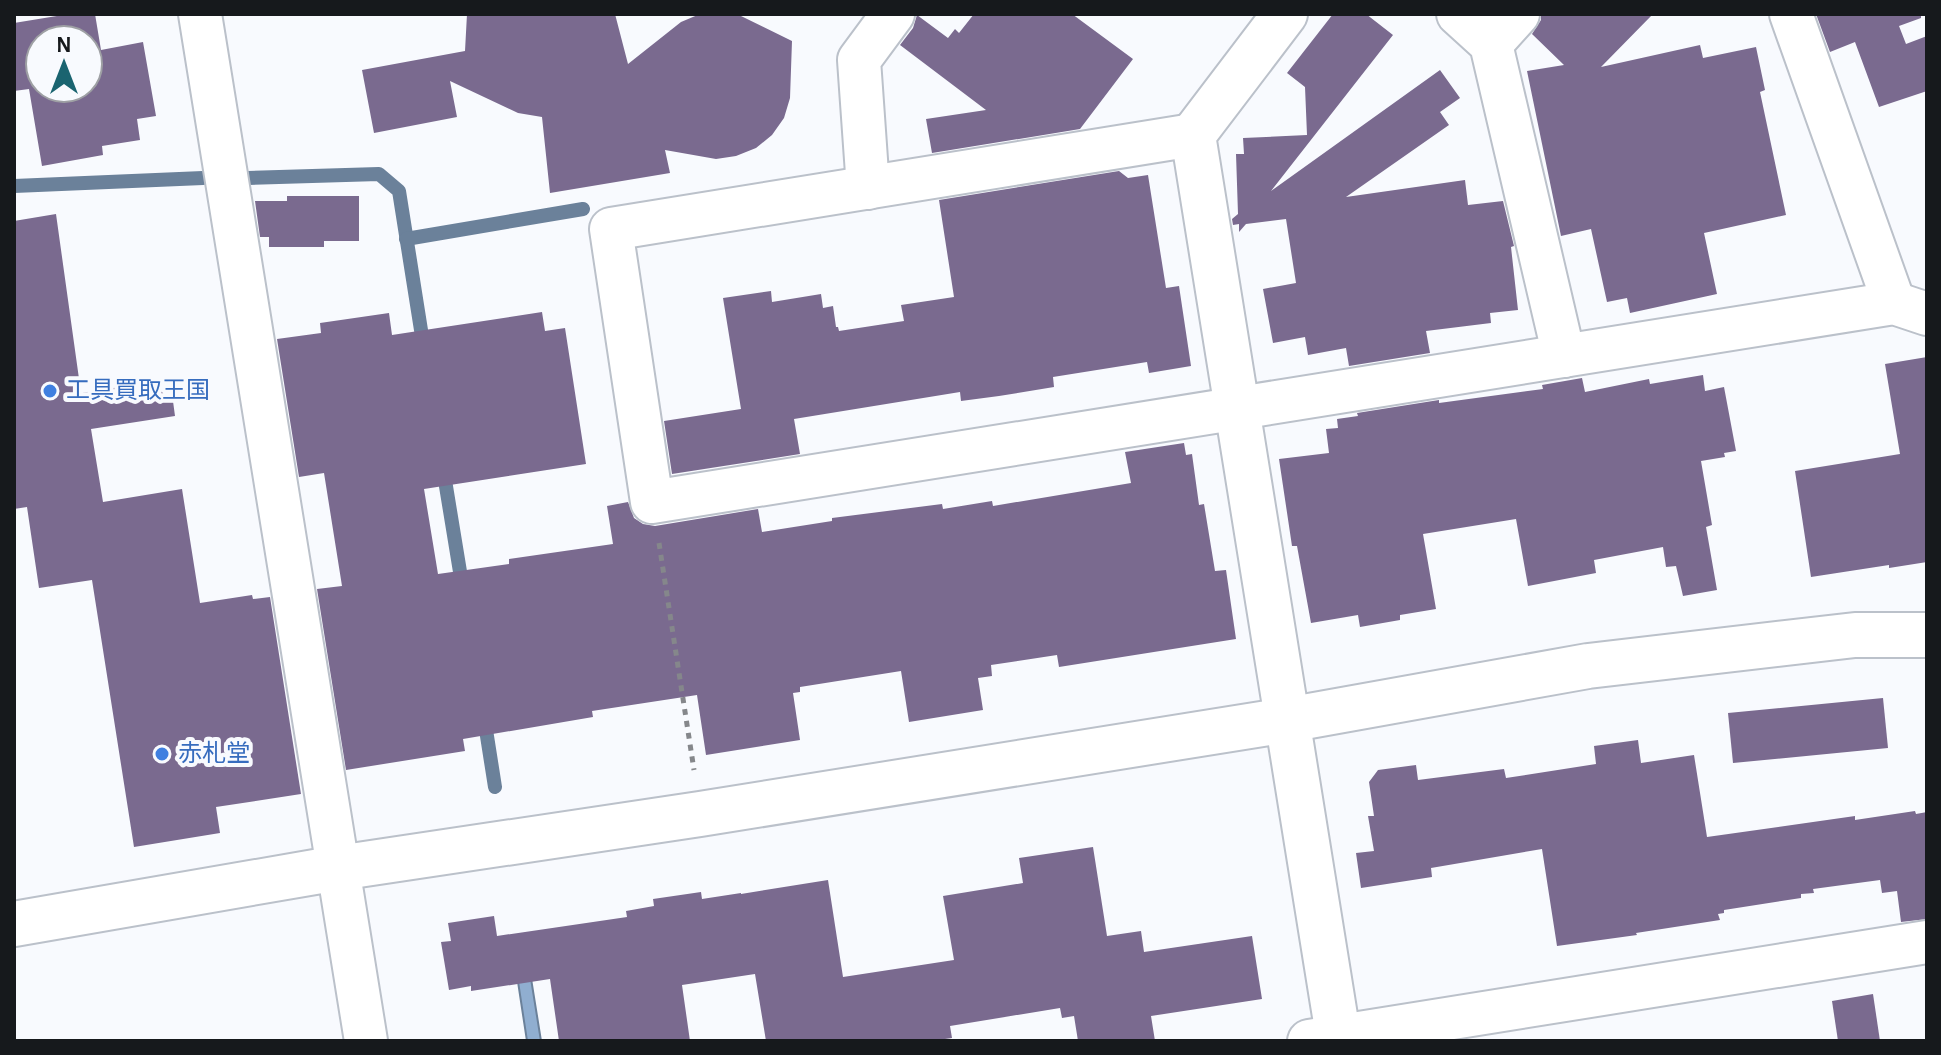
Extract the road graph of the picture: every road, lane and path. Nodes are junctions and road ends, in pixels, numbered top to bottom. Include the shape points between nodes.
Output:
1 (200, 14) edge
2 (893, 14) edge
3 (1285, 14) edge
4 (1458, 14) edge
5 (1791, 14) edge
6 (1504, 29) edge
7 (1193, 135) junction
8 (868, 188) junction
9 (1910, 308) edge
10 (1564, 356) junction
11 (1238, 408) junction
12 (652, 502) junction
13 (1927, 635) edge
14 (1287, 720) junction
15 (700, 814) junction
16 (338, 868) junction
17 (14, 924) edge
18 (1927, 942) edge
19 (1329, 1039) edge
20 (366, 1041) edge

1 - 16 street
2 - 8 street via 859,60
3 - 7 street
4 - 6 street
5 - 9 street
6 - 10 street
7 - 8 street
7 - 11 street
8 - 12 street via 611,229
9 - 10 street
10 - 11 street
11 - 12 street
11 - 14 street
12 - 15 path
13 - 14 street via 1855,635 1588,666
14 - 15 street
14 - 19 street
15 - 16 street
16 - 17 street
16 - 20 street
18 - 19 street

